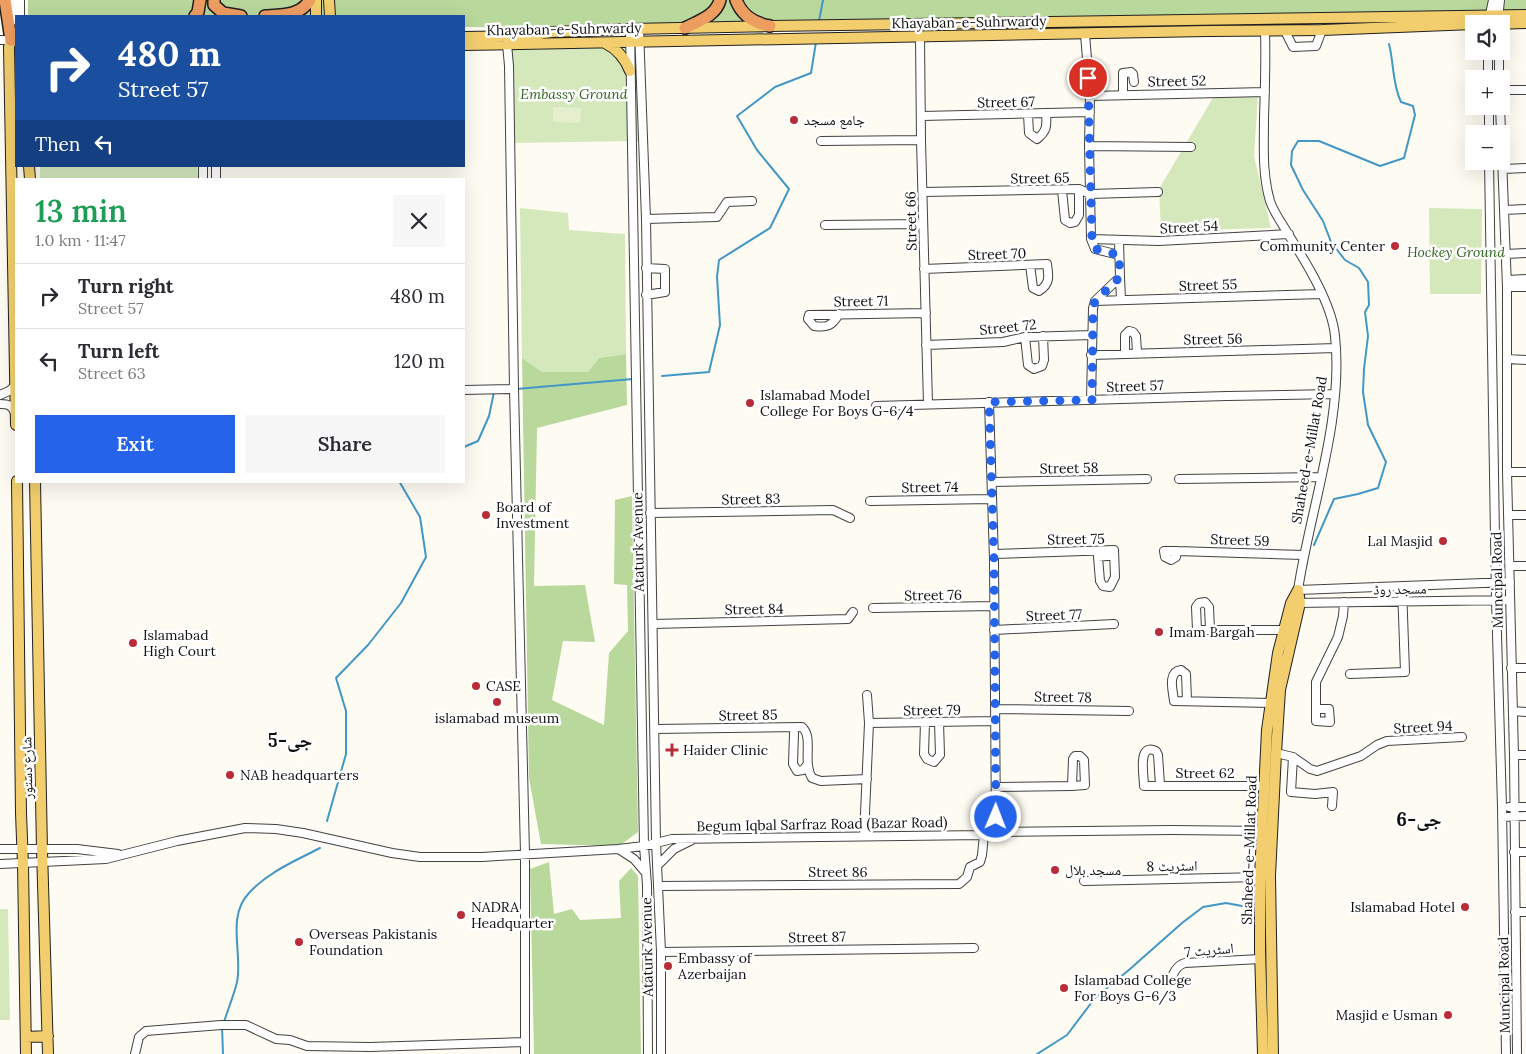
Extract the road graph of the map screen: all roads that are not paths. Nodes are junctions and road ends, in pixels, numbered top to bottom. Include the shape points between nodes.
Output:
1 (5, 0) edge
2 (12, 0) edge
3 (20, 0) edge
4 (200, 0) edge
5 (214, 0) edge
6 (310, 0) edge
7 (316, 0) edge
8 (329, 0) edge
9 (720, 0) edge
10 (736, 0) edge
11 (1493, 0) edge
12 (1500, 0) edge
13 (20, 15) edge
14 (196, 15) edge
15 (228, 15) edge
16 (278, 15) edge
17 (316, 15) edge
18 (330, 15) edge
19 (1494, 15) edge
20 (1496, 15) edge
21 (1526, 15) edge
22 (1510, 18) edge
23 (1208, 20) junction
24 (1465, 21) edge
25 (1510, 22) edge
26 (1526, 22) edge
27 (1346, 23) junction
28 (1465, 24) edge
29 (770, 26) junction
30 (845, 26) junction
31 (685, 28) junction
32 (634, 29) junction
33 (1285, 30) junction
34 (1322, 30) junction
35 (465, 31) edge
36 (1208, 31) junction
37 (1265, 31) junction
38 (552, 32) junction
39 (1085, 34) junction
40 (465, 37) edge
41 (920, 37) junction
42 (846, 38) junction
43 (635, 41) junction
44 (604, 42) junction
45 (10, 44) edge
46 (507, 44) junction
47 (465, 45) edge
48 (630, 71) junction
49 (1134, 82) dead end
50 (1510, 90) edge
51 (1526, 90) edge
52 (1265, 92) junction
53 (1123, 95) junction
54 (1090, 96) junction
55 (1090, 112) junction
56 (1046, 113) junction
57 (1028, 114) junction
58 (922, 116) junction
59 (921, 140) junction
60 (821, 141) dead end
61 (1089, 146) junction
62 (1191, 147) dead end
63 (1526, 168) edge
64 (1510, 169) edge
65 (1489, 170) edge
66 (1503, 170) edge
67 (1079, 189) junction
68 (1062, 190) junction
69 (923, 192) junction
70 (1158, 192) dead end
71 (1090, 194) junction
72 (752, 201) dead end
73 (1526, 209) edge
74 (1504, 210) junction
75 (646, 219) junction
76 (923, 224) junction
77 (825, 225) dead end
78 (1289, 234) junction
79 (1092, 239) junction
80 (1119, 240) junction
81 (1526, 253) edge
82 (1506, 254) junction
83 (1119, 255) junction
84 (1030, 265) junction
85 (646, 268) junction
86 (924, 269) junction
87 (1120, 277) junction
88 (1526, 280) edge
89 (1507, 284) junction
90 (1526, 287) edge
91 (1322, 294) junction
92 (646, 295) junction
93 (1121, 300) junction
94 (1095, 301) junction
95 (926, 313) junction
96 (838, 314) junction
97 (1092, 335) junction
98 (1044, 336) junction
99 (1025, 337) junction
100 (15, 344) edge
101 (926, 345) junction
102 (1336, 348) junction
103 (1126, 354) junction
104 (1137, 354) junction
105 (1092, 355) junction
106 (1507, 360) junction
107 (1526, 360) edge
108 (15, 385) edge
109 (514, 389) junction
110 (465, 390) edge
111 (1334, 394) junction
112 (0, 395) edge
113 (1092, 400) junction
114 (989, 402) junction
115 (0, 404) edge
116 (928, 404) junction
117 (876, 406) dead end
118 (15, 412) edge
119 (1507, 472) junction
120 (1526, 472) edge
121 (1321, 477) junction
122 (1147, 479) dead end
123 (1179, 479) dead end
124 (992, 482) junction
125 (17, 483) edge
126 (35, 483) edge
127 (650, 488) junction
128 (638, 489) junction
129 (991, 499) junction
130 (870, 501) dead end
131 (1495, 506) junction
132 (1508, 506) junction
133 (650, 514) junction
134 (1526, 514) edge
135 (1509, 515) junction
136 (850, 518) dead end
137 (1177, 551) dead end
138 (994, 554) junction
139 (1114, 555) junction
140 (1303, 555) junction
141 (1510, 566) junction
142 (1526, 566) edge
143 (1510, 582) junction
144 (1496, 583) junction
145 (1402, 587) junction
146 (1298, 590) junction
147 (1402, 600) junction
148 (1496, 600) junction
149 (1510, 600) junction
150 (1344, 602) junction
151 (1296, 603) junction
152 (994, 606) junction
153 (873, 608) dead end
154 (853, 612) dead end
155 (653, 624) junction
156 (1114, 624) dead end
157 (994, 630) junction
158 (1210, 630) junction
159 (1283, 630) junction
160 (1511, 668) junction
161 (1526, 668) edge
162 (1350, 674) dead end
163 (867, 695) dead end
164 (1187, 701) dead end
165 (1275, 703) junction
166 (996, 708) junction
167 (1316, 709) dead end
168 (1129, 711) dead end
169 (1513, 711) junction
170 (1526, 712) edge
171 (995, 721) junction
172 (925, 722) junction
173 (939, 722) junction
174 (869, 723) junction
175 (655, 729) junction
176 (794, 733) dead end
177 (1462, 738) dead end
178 (1276, 753) junction
179 (1514, 755) junction
180 (1526, 755) edge
181 (1293, 757) junction
182 (807, 766) junction
183 (867, 779) junction
184 (1160, 785) junction
185 (1072, 786) dead end
186 (1265, 786) junction
187 (997, 787) junction
188 (1332, 806) dead end
189 (1502, 807) junction
190 (1514, 807) junction
191 (1526, 807) edge
192 (1526, 816) edge
193 (1502, 817) junction
194 (1514, 817) junction
195 (1266, 831) junction
196 (996, 832) junction
197 (984, 835) junction
198 (864, 836) junction
199 (696, 838) junction
200 (656, 842) junction
201 (644, 846) junction
202 (22, 848) junction
203 (0, 849) edge
204 (618, 849) junction
205 (42, 850) junction
206 (1514, 852) junction
207 (1526, 852) edge
208 (120, 854) junction
209 (525, 854) junction
210 (43, 862) junction
211 (23, 863) junction
212 (0, 864) edge
213 (658, 865) junction
214 (646, 873) junction
215 (1261, 877) junction
216 (1084, 880) dead end
217 (658, 886) junction
218 (1515, 912) junction
219 (1526, 912) edge
220 (974, 948) dead end
221 (660, 952) junction
222 (1263, 953) junction
223 (1516, 962) junction
224 (1526, 962) edge
225 (1171, 982) dead end
226 (1516, 1012) junction
227 (1526, 1012) edge
228 (48, 1036) junction
229 (26, 1037) junction
230 (525, 1042) junction
231 (370, 1050) edge
232 (26, 1054) edge
233 (48, 1054) edge
234 (135, 1054) edge
235 (526, 1054) edge
236 (648, 1054) edge
237 (662, 1054) edge
238 (1263, 1054) edge
239 (1273, 1054) edge
240 (1506, 1054) edge
241 (1517, 1054) edge

1 - 45 highway
2 - 45 street
3 - 13 street
4 - 14 highway
5 - 15 highway via 214,5
6 - 16 highway via 304,8
7 - 17 main road
8 - 18 main road
9 - 31 highway via 711,14
10 - 29 highway via 748,18
11 - 19 street
12 - 20 street
21 - 22 main road, Khayaban-e-Suhrwardy
23 - 27 main road, Khayaban-e-Suhrwardy
23 - 30 main road, Khayaban-e-Suhrwardy
23 - 36 main road
24 - 27 main road, Khayaban-e-Suhrwardy
25 - 26 main road, Khayaban-e-Suhrwardy
27 - 28 main road, Khayaban-e-Suhrwardy
27 - 34 main road, Khayaban-e-Suhrwardy
29 - 30 main road, Khayaban-e-Suhrwardy
29 - 31 main road, Khayaban-e-Suhrwardy
30 - 42 main road
31 - 32 main road, Khayaban-e-Suhrwardy
32 - 38 main road, Khayaban-e-Suhrwardy
32 - 43 street, Ataturk Avenue
33 - 34 main road, Khayaban-e-Suhrwardy
33 - 34 street via 1293,46 1316,46
33 - 37 main road, Khayaban-e-Suhrwardy
35 - 38 main road
36 - 37 main road, Khayaban-e-Suhrwardy
36 - 39 main road, Khayaban-e-Suhrwardy
37 - 52 street, Shaheed-e-Millat Road
38 - 40 main road
39 - 41 main road, Khayaban-e-Suhrwardy
39 - 54 street
41 - 42 main road, Khayaban-e-Suhrwardy
41 - 58 street, Street 66
42 - 43 main road, Khayaban-e-Suhrwardy
43 - 44 main road, Khayaban-e-Suhrwardy
43 - 48 street, Ataturk Avenue
43 - 75 street, Ataturk Avenue
44 - 46 main road, Khayaban-e-Suhrwardy
44 - 48 main road via 618,51
45 - 100 main road
46 - 47 main road, Khayaban-e-Suhrwardy
46 - 109 street
48 - 128 street, Ataturk Avenue
49 - 53 street via 1131,72 1123,73
50 - 51 street
52 - 53 street, Street 52
52 - 78 street, Shaheed-e-Millat Road via 1267,189 1273,208
53 - 54 street, Street 52
54 - 55 street
55 - 56 street, Street 67
55 - 61 street
56 - 57 street, Street 67
56 - 57 street via 1047,128 1037,139 1029,132
57 - 58 street, Street 67
58 - 59 street, Street 66
59 - 60 street
59 - 69 street, Street 66
61 - 62 street
61 - 71 street
63 - 64 street
65 - 131 street, Muncipal Road
66 - 74 street, Muncipal Road
67 - 68 street, Street 65
67 - 68 street via 1079,215 1076,222 1070,223 1064,213
67 - 71 street, Street 65
68 - 69 street, Street 65
69 - 76 street, Street 66
70 - 71 street, Street 65
71 - 79 street
72 - 75 street via 727,202 717,216
73 - 74 street
74 - 82 street, Muncipal Road
75 - 85 street, Ataturk Avenue
76 - 77 street
76 - 86 street, Street 66
78 - 80 street, Street 54
78 - 91 street, Shaheed-e-Millat Road
79 - 80 street, Street 54
79 - 83 street via 1095,249
80 - 83 street
81 - 82 street
82 - 89 street, Muncipal Road
83 - 87 street
84 - 84 street, Street 70 via 1033,288 1039,291 1049,280 1047,264
84 - 86 street, Street 70
85 - 92 street, Ataturk Avenue
85 - 92 street via 665,269 665,292
86 - 95 street, Street 66
87 - 93 street
87 - 94 street
88 - 89 street
89 - 90 street
89 - 106 street, Muncipal Road
91 - 93 street, Street 55
91 - 102 street, Shaheed-e-Millat Road via 1334,327
92 - 127 street, Ataturk Avenue
93 - 94 street, Street 55
94 - 97 street
95 - 96 street, Street 71
95 - 101 street, Street 66
96 - 96 street, Street 71 via 809,315 808,319 814,326 827,327 834,323
97 - 98 street, Street 72
97 - 105 street
98 - 99 street, Street 72
98 - 99 street via 1044,360 1042,366 1034,369 1028,365
99 - 101 street, Street 72 via 1003,342
101 - 116 street, Street 66
102 - 104 street, Street 56
102 - 111 street, Shaheed-e-Millat Road
103 - 104 street, Street 56
103 - 104 street via 1125,335 1133,332
103 - 105 street, Street 56
105 - 113 street
106 - 107 street
106 - 119 street, Muncipal Road
108 - 112 street
109 - 110 street
109 - 209 street
111 - 113 street, Street 57
111 - 121 street, Shaheed-e-Millat Road
113 - 114 street, Street 57
114 - 116 street, Street 57
114 - 124 street
115 - 118 street via 8,404
116 - 117 street, Street 57
119 - 120 street
119 - 132 street, Muncipal Road
121 - 123 street
121 - 140 street, Shaheed-e-Millat Road
122 - 124 street, Street 58
124 - 129 street
125 - 202 main road, شارع دستور
126 - 205 main road, شارع دستور
127 - 128 street
127 - 133 street, Ataturk Avenue
128 - 201 street, Ataturk Avenue
129 - 130 street, Street 74
129 - 138 street
131 - 132 street
131 - 144 street, Muncipal Road
132 - 135 street, Muncipal Road
133 - 136 street, Street 83 via 833,510
133 - 155 street, Ataturk Avenue
134 - 135 street
135 - 141 street, Muncipal Road
137 - 140 street, Street 59
138 - 139 street, Street 75 via 1114,550
138 - 152 street
139 - 139 street, Street 75 via 1098,557 1100,581 1104,586 1110,587 1115,577
140 - 146 street, Shaheed-e-Millat Road
141 - 142 street
141 - 143 street, Muncipal Road
143 - 144 street, مسجد روڈ
143 - 149 street, Muncipal Road
144 - 145 street, مسجد روڈ
144 - 148 street, Muncipal Road
145 - 146 street, مسجد روڈ
145 - 147 street
146 - 151 main road, Shaheed-e-Millat Road
147 - 148 street, مسجد روڈ
147 - 150 street, مسجد روڈ
147 - 162 street via 1405,672
148 - 149 street, مسجد روڈ
148 - 189 street, Muncipal Road
149 - 160 street, Muncipal Road
150 - 151 street, مسجد روڈ
150 - 167 street via 1338,638 1316,682
151 - 159 main road, Shaheed-e-Millat Road
151 - 165 main road, Shaheed-e-Millat Road
152 - 153 street, Street 76
152 - 157 street
154 - 155 street, Street 84 via 848,619
155 - 175 street, Ataturk Avenue
156 - 157 street, Street 77
157 - 166 street
158 - 158 street via 1209,607 1202,602 1196,606 1196,630
158 - 159 street
159 - 165 main road, Shaheed-e-Millat Road
160 - 161 street
160 - 169 street, Muncipal Road
163 - 174 street
164 - 165 street
165 - 178 main road, Shaheed-e-Millat Road
165 - 186 main road, Shaheed-e-Millat Road
166 - 168 street, Street 78
166 - 171 street
169 - 170 street
169 - 179 street, Muncipal Road
171 - 173 street, Street 79
171 - 187 street
172 - 173 street, Street 79
172 - 173 street via 924,754 934,762 940,755
172 - 174 street, Street 79
174 - 183 street
175 - 182 street, Street 85 via 802,726 807,734
175 - 200 street, Ataturk Avenue
176 - 182 street via 793,764 797,772
177 - 181 street, Street 94 via 1387,741 1361,756 1317,770
178 - 181 street, Street 94
178 - 195 main road, Shaheed-e-Millat Road
179 - 180 street
179 - 190 street, Muncipal Road
181 - 188 street via 1291,792 1333,792
182 - 183 street via 812,778 821,781
183 - 198 street
184 - 184 street, Street 62 via 1144,786 1143,755 1146,750 1156,751 1158,755
184 - 186 street, Street 62
185 - 187 street
186 - 195 main road, Shaheed-e-Millat Road
187 - 196 street
189 - 190 street
189 - 193 street, Muncipal Road
190 - 191 street
190 - 194 street, Muncipal Road
192 - 194 street
193 - 194 street
193 - 240 street, Muncipal Road
194 - 206 street, Muncipal Road
195 - 196 street, Begum Iqbal Sarfraz Road (Bazar Road)
195 - 215 main road, Shaheed-e-Millat Road
195 - 222 main road, Shaheed-e-Millat Road
196 - 197 street, Begum Iqbal Sarfraz Road (Bazar Road)
197 - 198 street, Begum Iqbal Sarfraz Road (Bazar Road)
197 - 217 street, Street 86 via 980,862 970,867 960,884
198 - 199 street, Begum Iqbal Sarfraz Road (Bazar Road)
199 - 200 street, Begum Iqbal Sarfraz Road (Bazar Road)
199 - 213 street via 674,849
200 - 201 street, Begum Iqbal Sarfraz Road (Bazar Road)
200 - 213 street, Ataturk Avenue
201 - 204 street, Begum Iqbal Sarfraz Road (Bazar Road)
201 - 214 street, Ataturk Avenue
202 - 203 street
202 - 205 street
202 - 211 main road, شارع دستور
204 - 209 street, Begum Iqbal Sarfraz Road (Bazar Road)
204 - 214 street via 634,859
205 - 208 street via 77,849
205 - 210 main road, شارع دستور
206 - 207 street
206 - 218 street, Muncipal Road
208 - 209 street, Begum Iqbal Sarfraz Road (Bazar Road) via 215,833 255,828 303,833 420,856 453,858
208 - 210 street, Begum Iqbal Sarfraz Road (Bazar Road) via 106,859
209 - 230 street
210 - 211 street, Begum Iqbal Sarfraz Road (Bazar Road)
210 - 228 main road, شارع دستور
211 - 212 street, Begum Iqbal Sarfraz Road (Bazar Road)
211 - 229 main road, شارع دستور
213 - 217 street, Ataturk Avenue
214 - 236 street, Ataturk Avenue
215 - 216 street, اسٹریٹ 8
215 - 222 main road, Shaheed-e-Millat Road
217 - 221 street, Ataturk Avenue
218 - 219 street
218 - 223 street, Muncipal Road
220 - 221 street, Street 87
221 - 237 street, Ataturk Avenue
222 - 225 street, اسٹریٹ 7 via 1185,963 1178,967
222 - 238 main road, Shaheed-e-Millat Road
222 - 239 main road, Shaheed-e-Millat Road
223 - 224 street
223 - 226 street, Muncipal Road
226 - 227 street
226 - 241 street, Muncipal Road
228 - 229 main road
228 - 233 main road, شارع دستور
229 - 232 main road, شارع دستور
230 - 231 street
230 - 235 street
231 - 234 street via 307,1046 276,1039 251,1027 221,1024 146,1031 139,1037

